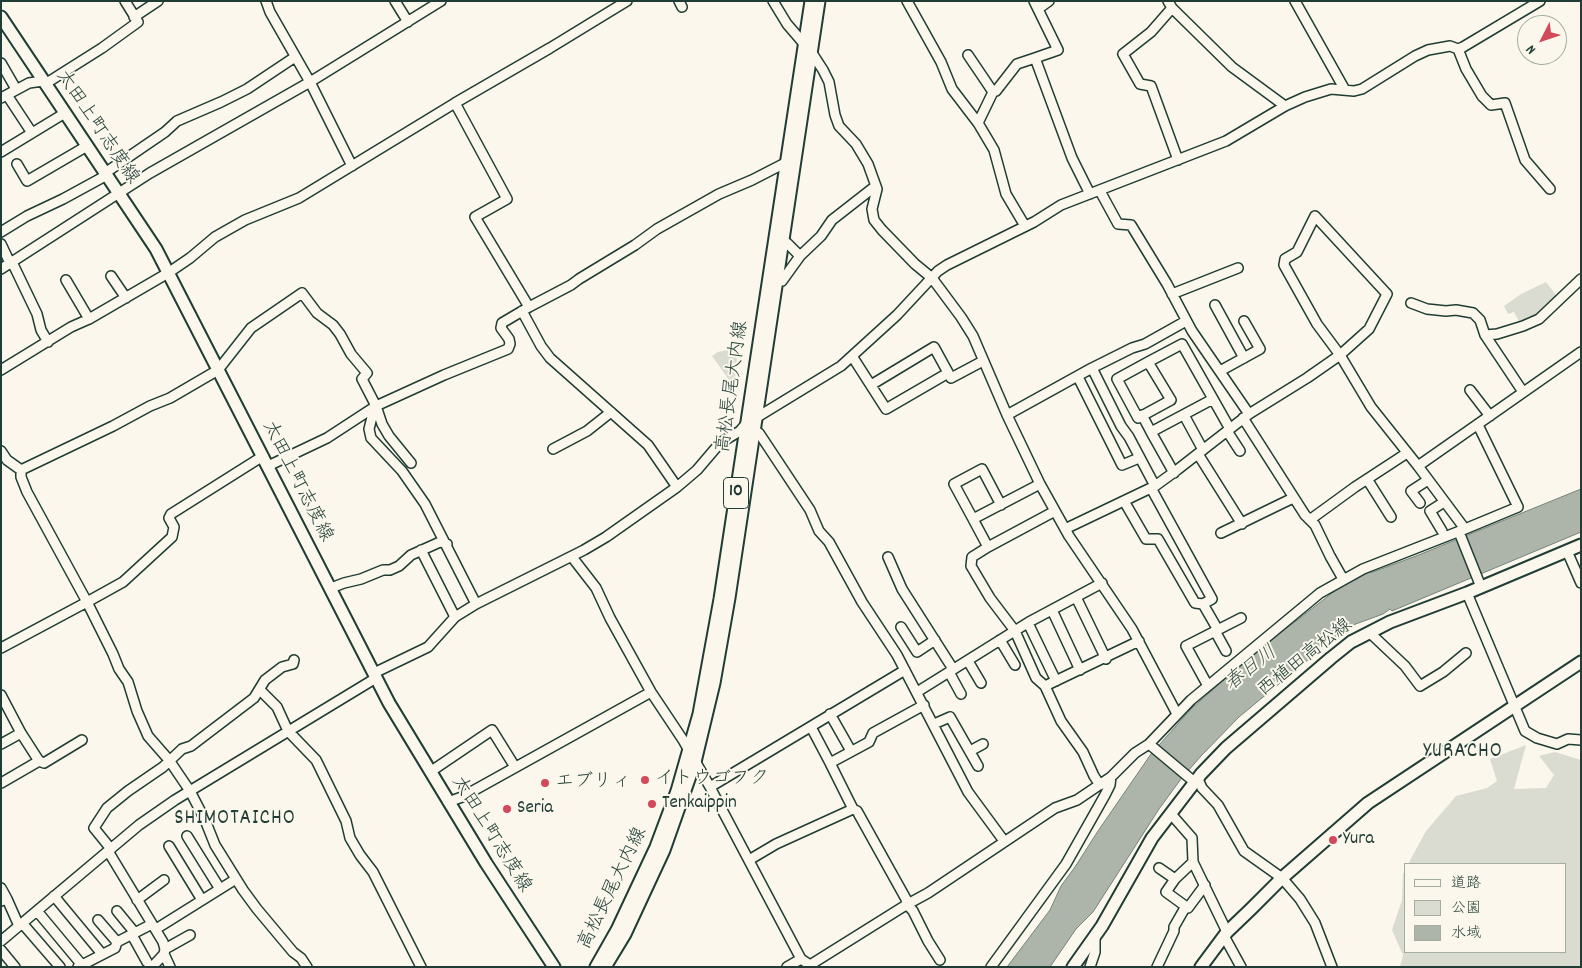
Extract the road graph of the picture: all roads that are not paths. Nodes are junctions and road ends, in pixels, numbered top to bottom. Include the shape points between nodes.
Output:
1 (125, 1) edge
2 (158, 1) edge
3 (266, 1) edge
4 (395, 1) edge
5 (441, 1) edge
6 (628, 1) edge
7 (773, 1) edge
8 (811, 1) edge
9 (819, 1) edge
10 (907, 1) edge
11 (1049, 1) edge
12 (1295, 1) edge
13 (1540, 1) edge
14 (1036, 5) edge
15 (1170, 5) edge
16 (1, 17) edge
17 (134, 17) junction
18 (408, 22) junction
19 (804, 44) junction
20 (1458, 49) junction
21 (812, 53) junction
22 (968, 55) dead end
23 (295, 57) junction
24 (1035, 58) junction
25 (1, 63) edge
26 (44, 82) junction
27 (310, 82) junction
28 (16, 89) junction
29 (1345, 90) junction
30 (993, 92) junction
31 (4, 97) edge
32 (455, 103) junction
33 (1285, 106) junction
34 (65, 113) junction
35 (978, 123) junction
36 (32, 133) junction
37 (87, 146) junction
38 (2, 151) edge
39 (790, 160) junction
40 (1178, 160) junction
41 (17, 164) dead end
42 (352, 166) junction
43 (106, 174) junction
44 (877, 188) junction
45 (1550, 189) dead end
46 (1100, 190) junction
47 (119, 193) junction
48 (1090, 194) junction
49 (1025, 226) junction
50 (1, 232) edge
51 (783, 241) junction
52 (1, 244) edge
53 (800, 256) junction
54 (11, 262) junction
55 (1, 268) edge
56 (1238, 268) dead end
57 (168, 273) junction
58 (110, 276) dead end
59 (932, 278) junction
60 (1581, 279) edge
61 (66, 280) dead end
62 (776, 280) junction
63 (1172, 294) junction
64 (126, 298) junction
65 (1411, 303) dead end
66 (1215, 305) dead end
67 (525, 309) junction
68 (89, 319) junction
69 (1186, 321) junction
70 (1244, 321) dead end
71 (1485, 335) junction
72 (48, 342) junction
73 (1581, 352) edge
74 (852, 356) junction
75 (1340, 356) junction
76 (1244, 358) junction
77 (983, 361) junction
78 (1148, 362) junction
79 (1092, 368) junction
80 (1, 370) edge
81 (218, 370) junction
82 (1220, 371) junction
83 (948, 373) junction
84 (1078, 377) junction
85 (871, 385) junction
86 (1470, 390) dead end
87 (1523, 392) junction
88 (1213, 399) junction
89 (374, 409) junction
90 (611, 412) junction
91 (1007, 415) junction
92 (1142, 415) junction
93 (1184, 415) junction
94 (1246, 416) junction
95 (1490, 416) junction
96 (752, 424) junction
97 (1478, 425) junction
98 (1229, 430) junction
99 (1151, 432) junction
100 (554, 449) dead end
101 (1, 451) edge
102 (1240, 451) dead end
103 (1200, 452) junction
104 (1407, 453) junction
105 (1139, 458) junction
106 (266, 461) junction
107 (411, 462) dead end
108 (1418, 466) junction
109 (21, 470) junction
110 (1174, 472) junction
111 (1367, 479) junction
112 (1428, 480) junction
113 (1040, 484) junction
114 (677, 486) junction
115 (1153, 487) junction
116 (1293, 498) junction
117 (1124, 501) junction
118 (1444, 502) junction
119 (1420, 504) dead end
120 (1001, 505) junction
121 (1055, 511) junction
122 (1390, 517) dead end
123 (973, 519) junction
124 (1311, 519) junction
125 (1242, 524) junction
126 (1065, 529) junction
127 (1442, 531) dead end
128 (1462, 531) junction
129 (1221, 533) dead end
130 (447, 544) junction
131 (1581, 545) edge
132 (988, 547) junction
133 (421, 550) junction
134 (1568, 551) junction
135 (572, 557) junction
136 (888, 557) dead end
137 (1343, 578) junction
138 (1102, 583) junction
139 (1581, 583) edge
140 (1481, 587) junction
141 (331, 588) junction
142 (1467, 593) junction
143 (1076, 597) junction
144 (87, 602) junction
145 (476, 604) junction
146 (1203, 604) junction
147 (1052, 610) junction
148 (455, 617) junction
149 (721, 617) junction
150 (1241, 618) dead end
151 (1028, 623) junction
152 (901, 627) dead end
153 (1216, 630) junction
154 (1015, 631) junction
155 (1369, 632) junction
156 (935, 640) junction
157 (1000, 640) junction
158 (1139, 641) junction
159 (1, 648) edge
160 (1226, 651) dead end
161 (1466, 653) dead end
162 (1106, 658) junction
163 (294, 660) dead end
164 (968, 661) junction
165 (1581, 662) edge
166 (1015, 665) dead end
167 (905, 670) junction
168 (1080, 670) junction
169 (951, 671) junction
170 (375, 675) junction
171 (1056, 681) junction
172 (981, 683) dead end
173 (1045, 686) junction
174 (1208, 686) junction
175 (260, 690) junction
176 (651, 692) junction
177 (917, 692) junction
178 (961, 694) dead end
179 (1, 696) edge
180 (924, 705) junction
181 (3, 706) edge
182 (1514, 707) junction
183 (830, 714) junction
184 (1177, 714) junction
185 (934, 724) junction
186 (811, 727) junction
187 (288, 731) junction
188 (21, 733) junction
189 (82, 740) dead end
190 (1581, 740) edge
191 (1, 744) edge
192 (983, 744) dead end
193 (1151, 745) junction
194 (690, 751) junction
195 (851, 751) junction
196 (970, 751) junction
197 (169, 760) junction
198 (39, 761) junction
199 (696, 762) junction
200 (830, 762) junction
201 (978, 766) dead end
202 (515, 767) junction
203 (430, 772) junction
204 (1111, 777) junction
205 (1192, 777) junction
206 (1, 783) edge
207 (1100, 785) junction
208 (710, 788) junction
209 (190, 791) junction
210 (448, 802) junction
211 (852, 808) junction
212 (1171, 814) junction
213 (187, 836) dead end
214 (1004, 841) junction
215 (169, 846) dead end
216 (110, 850) junction
217 (749, 860) junction
218 (1193, 862) junction
219 (1159, 868) dead end
220 (1282, 878) junction
221 (236, 879) junction
222 (1175, 879) junction
223 (164, 880) dead end
224 (1205, 885) junction
225 (1, 888) edge
226 (220, 889) junction
227 (54, 896) junction
228 (4, 900) edge
229 (137, 900) junction
230 (202, 900) junction
231 (907, 904) junction
232 (1186, 906) junction
233 (37, 911) junction
234 (117, 911) dead end
235 (98, 920) dead end
236 (21, 925) junction
237 (154, 927) junction
238 (134, 934) junction
239 (1226, 934) junction
240 (190, 935) dead end
241 (1095, 936) junction
242 (1, 941) edge
243 (118, 942) junction
244 (1, 950) edge
245 (164, 952) junction
246 (102, 954) junction
247 (801, 959) junction
248 (940, 960) dead end
249 (150, 964) edge
250 (80, 966) edge
251 (811, 966) edge
252 (15, 967) edge
253 (60, 967) edge
254 (170, 967) edge
255 (307, 967) edge
256 (421, 967) edge
257 (554, 967) edge
258 (596, 967) edge
259 (605, 967) edge
260 (787, 967) edge
261 (991, 967) edge
262 (1073, 967) edge
263 (1090, 967) edge
264 (1157, 967) edge
265 (1201, 967) edge
266 (1241, 967) edge
267 (1332, 967) edge

1 - 17 street
2 - 17 street
3 - 23 street
4 - 18 street
5 - 18 street
6 - 32 street
7 - 19 street
8 - 19 main road, 高松長尾大内線 / 10
9 - 21 main road, 高松長尾大内線 / 10
10 - 35 street via 952,89
11 - 14 street
12 - 29 street
13 - 20 street
14 - 24 street via 1058,50
15 - 33 street via 1232,66
15 - 40 street via 1151,32 1123,54 1140,84 1151,86
16 - 26 main road, 太田上町志度線
17 - 26 street via 138,22 110,43
18 - 27 street
19 - 21 street
19 - 39 main road, 高松長尾大内線 / 10
20 - 29 street via 1450,46 1428,50 1362,89
20 - 45 street via 1482,96 1491,105 1505,103 1525,160
21 - 39 main road, 高松長尾大内線 / 10
21 - 44 street via 829,82 839,126 865,158
22 - 30 street
23 - 27 street
23 - 43 street via 247,89 178,120
24 - 30 street via 1017,64
24 - 48 street via 1072,158
25 - 28 street
26 - 28 street via 28,83
26 - 34 main road, 太田上町志度線
27 - 42 street
27 - 47 street
28 - 31 street
29 - 33 street via 1331,89
30 - 35 street
31 - 36 street
32 - 42 street
32 - 67 street via 507,199 475,218
33 - 40 street via 1240,134
34 - 36 street
34 - 37 main road, 太田上町志度線
35 - 49 street via 994,150 1006,194
36 - 38 street
37 - 41 street via 27,181
37 - 43 main road, 太田上町志度線
39 - 51 main road, 高松長尾大内線 / 10
39 - 67 street via 719,194 657,229 571,285
39 - 96 main road, 高松長尾大内線 / 10
40 - 46 street
42 - 57 street via 299,198 245,220 215,237
43 - 47 main road, 太田上町志度線
43 - 50 street
44 - 53 street via 832,220
44 - 59 street via 872,209 874,220 908,258
46 - 48 street
46 - 63 street via 1118,224 1131,225
47 - 54 street
47 - 57 main road, 太田上町志度線
48 - 49 street via 1061,205
49 - 59 street via 938,270
51 - 53 street
51 - 62 main road, 高松長尾大内線 / 10
52 - 54 street
53 - 62 street via 782,281
54 - 55 street
54 - 72 street
56 - 63 street
57 - 64 street
57 - 81 main road, 太田上町志度線
58 - 64 street
59 - 74 street
59 - 77 street via 973,336
60 - 71 street via 1539,318 1523,326
61 - 68 street
62 - 96 main road, 高松長尾大内線 / 10
63 - 69 street
64 - 68 street
65 - 71 street via 1427,309 1473,313 1480,320
66 - 76 street
67 - 89 street via 501,326 509,339 508,349
67 - 90 street via 541,346 550,358
68 - 72 street
69 - 79 street via 1146,344
69 - 82 street
70 - 76 street via 1260,349
71 - 87 street
72 - 80 street
73 - 87 street
74 - 85 street
74 - 96 street via 842,366
75 - 75 street via 1368,329 1388,294 1314,216 1297,252 1285,259 1284,265 1317,324
75 - 94 street
75 - 104 street via 1371,407
76 - 82 street
77 - 83 street via 951,378
77 - 91 street
78 - 88 street via 1182,344
78 - 92 street via 1170,400
78 - 92 street via 1117,379 1138,418
79 - 84 street
79 - 105 street
81 - 89 street via 251,328 302,293 317,313 340,334 367,373 362,379
81 - 106 main road, 太田上町志度線
81 - 109 street via 170,398
82 - 94 street
83 - 85 street via 886,409
83 - 85 street via 934,347
84 - 91 street
84 - 105 street via 1122,465
86 - 95 street
87 - 95 street
88 - 93 street
88 - 98 street
89 - 106 street via 327,438
89 - 107 street via 389,436
89 - 130 street via 369,429 371,438 402,470
90 - 100 street via 587,431
90 - 114 street via 648,445
91 - 113 street
92 - 99 street
93 - 99 street
93 - 103 street
94 - 98 street
94 - 116 street
95 - 97 street
96 - 114 street via 720,443 697,470
96 - 149 main road, 高松長尾大内線 / 10
96 - 167 street via 801,495 819,531 829,542
97 - 108 street
97 - 128 street via 1518,507
98 - 102 street
98 - 103 street
99 - 110 street
101 - 109 street
103 - 110 street
103 - 125 street
104 - 108 street
104 - 111 street
105 - 115 street
106 - 141 main road, 太田上町志度線
106 - 144 street via 171,514 172,536 123,582
108 - 112 street
109 - 144 street via 27,492
110 - 115 street
111 - 122 street
111 - 124 street
112 - 118 street
112 - 119 street via 1409,487
113 - 120 street
113 - 121 street
114 - 135 street
115 - 117 street
115 - 146 street via 1212,599
116 - 124 street
116 - 125 street
117 - 126 street
117 - 146 street via 1146,539 1158,539 1195,603
118 - 127 street via 1430,511
118 - 128 street
120 - 123 street
120 - 123 street via 982,469 954,484
121 - 126 street
121 - 132 street
123 - 132 street
124 - 137 street
125 - 129 street
126 - 138 street
128 - 137 street
128 - 140 street
130 - 133 street via 440,542
130 - 145 street
131 - 134 main road, 西植田高松線
132 - 154 street via 972,557 971,566
133 - 141 street via 390,570
133 - 148 street
134 - 139 street
134 - 140 main road, 西植田高松線
135 - 145 street
135 - 176 street via 596,588
136 - 156 street via 902,589
137 - 174 street via 1305,604
138 - 143 street
138 - 158 street
140 - 142 main road, 西植田高松線
141 - 170 main road, 太田上町志度線
142 - 155 main road, 西植田高松線
142 - 182 street
143 - 147 street
143 - 162 street
144 - 159 street
144 - 197 street via 128,682 148,736
145 - 148 street
146 - 153 street
147 - 151 street
147 - 168 street
148 - 170 street via 428,647
149 - 194 main road, 高松長尾大内線 / 10
149 - 199 main road, 高松長尾大内線 / 10 via 714,683
150 - 153 street
151 - 154 street
151 - 171 street
152 - 156 street via 917,652
153 - 160 street
153 - 174 street via 1186,646
154 - 157 street
154 - 173 street via 1036,678
155 - 161 street via 1405,666 1420,686
155 - 205 main road, 西植田高松線 via 1351,642
156 - 169 street
157 - 164 street
157 - 166 street
158 - 162 street
158 - 184 street
162 - 168 street
163 - 175 street via 293,664 264,680
164 - 169 street
164 - 172 street
165 - 182 main road
167 - 177 street
167 - 183 street
168 - 171 street
169 - 177 street
169 - 178 street
170 - 187 street
170 - 203 main road, 太田上町志度線
171 - 173 street
173 - 207 street via 1061,721 1083,752
174 - 184 street
175 - 187 street via 276,707
175 - 197 street via 214,729
176 - 194 street
176 - 202 street
177 - 180 street
179 - 181 street
180 - 185 street
180 - 195 street via 873,733 869,742
181 - 188 street
182 - 190 street via 1525,730 1537,738 1557,744 1568,739
182 - 220 main road via 1368,803
183 - 186 street
183 - 195 street
184 - 193 street
185 - 196 street via 950,717
185 - 214 street via 968,792
186 - 200 street
186 - 208 street
187 - 209 street
187 - 256 street via 320,766 346,821 350,838 372,872
188 - 191 street
188 - 198 street
189 - 198 street via 44,763
192 - 196 street
193 - 204 street via 1135,753
193 - 205 street
194 - 199 street
194 - 258 main road, 高松長尾大内線 / 10 via 656,846
195 - 200 street
196 - 201 street
197 - 209 street
197 - 216 street via 107,808 94,828
198 - 206 street
199 - 208 street
199 - 259 main road, 高松長尾大内線 / 10 via 664,850 625,934
200 - 211 street
202 - 203 street via 492,730
202 - 210 street
203 - 210 main road, 太田上町志度線
204 - 207 street
204 - 261 street via 1105,795 1066,864
205 - 212 main road, 西植田高松線
205 - 220 street via 1218,805 1244,851
207 - 214 street via 1077,800 1055,808
208 - 217 street
209 - 216 street via 139,825
209 - 221 street via 215,845
210 - 257 main road, 太田上町志度線
211 - 217 street
211 - 231 street via 857,811
212 - 218 street via 1192,838
212 - 241 main road, 西植田高松線 via 1152,838
213 - 226 street
214 - 231 street
215 - 230 street
216 - 227 street
216 - 229 street
217 - 247 street
218 - 222 street
218 - 224 street
219 - 222 street
220 - 239 main road
220 - 267 street via 1309,910
221 - 226 street
221 - 255 street via 256,909
222 - 232 street via 1166,892
223 - 229 street
224 - 232 street via 1188,908
224 - 239 street
225 - 228 street
226 - 230 street
227 - 233 street
227 - 246 street
228 - 236 street
229 - 237 street
230 - 237 street
231 - 248 street
231 - 251 street
232 - 264 street
233 - 236 street
233 - 250 street
234 - 238 street
235 - 243 street
236 - 242 street
236 - 253 street
237 - 238 street
237 - 245 street via 163,942
238 - 243 street
238 - 249 street
239 - 265 main road
239 - 266 street
240 - 245 street
241 - 262 main road, 西植田高松線
241 - 263 street via 1096,952
243 - 246 street via 115,948
244 - 252 street
245 - 249 street
245 - 254 street
246 - 250 street
247 - 251 street
247 - 260 street

